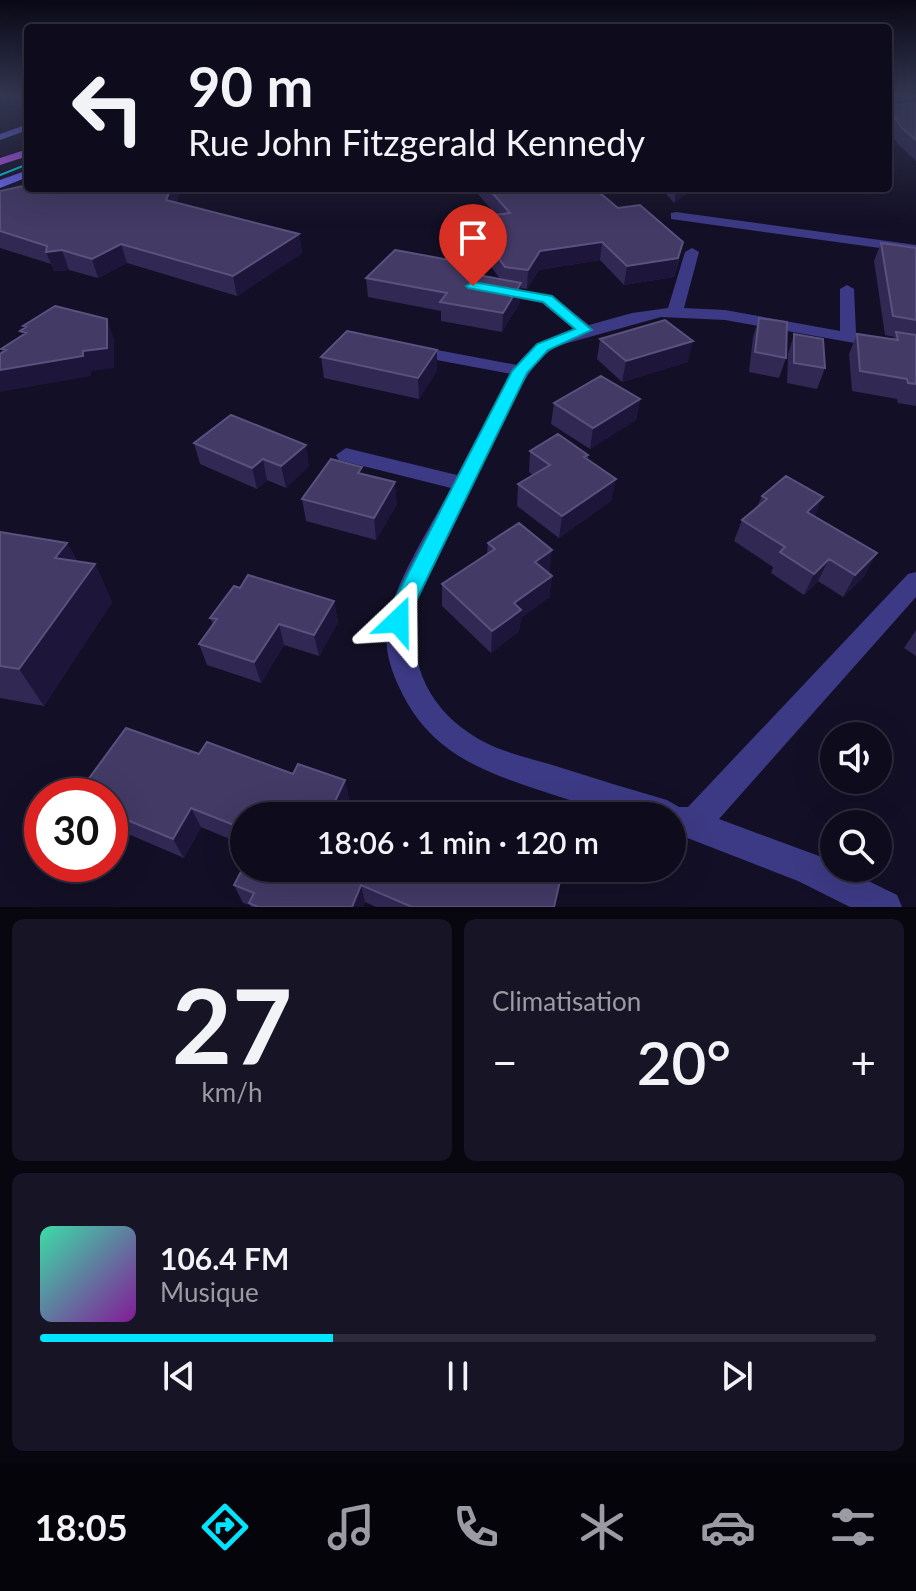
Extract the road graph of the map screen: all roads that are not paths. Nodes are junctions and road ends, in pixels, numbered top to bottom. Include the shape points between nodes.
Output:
1 (24, 145) edge
2 (24, 153) edge
3 (0, 154) edge
4 (0, 162) edge
5 (24, 175) edge
6 (0, 184) edge
7 (676, 216) dead end
8 (916, 249) edge
9 (692, 252) dead end
10 (473, 286) edge
11 (847, 289) dead end
12 (675, 312) junction
13 (585, 330) junction
14 (848, 336) junction
15 (916, 349) edge
16 (416, 351) edge
17 (520, 371) junction
18 (346, 455) dead end
19 (465, 484) junction
20 (916, 581) edge
21 (624, 802) edge
22 (686, 811) edge
23 (686, 822) edge
24 (875, 905) edge

1 - 3 main road
2 - 4 main road
5 - 6 street
7 - 8 street
9 - 12 street
10 - 13 street via 547,299
11 - 14 street
12 - 13 street
12 - 14 street
13 - 17 street via 543,347
14 - 15 street
16 - 17 street
17 - 19 street
18 - 19 street
19 - 21 street via 398,621 401,664 422,706 465,748
20 - 22 street
23 - 24 street via 807,868

